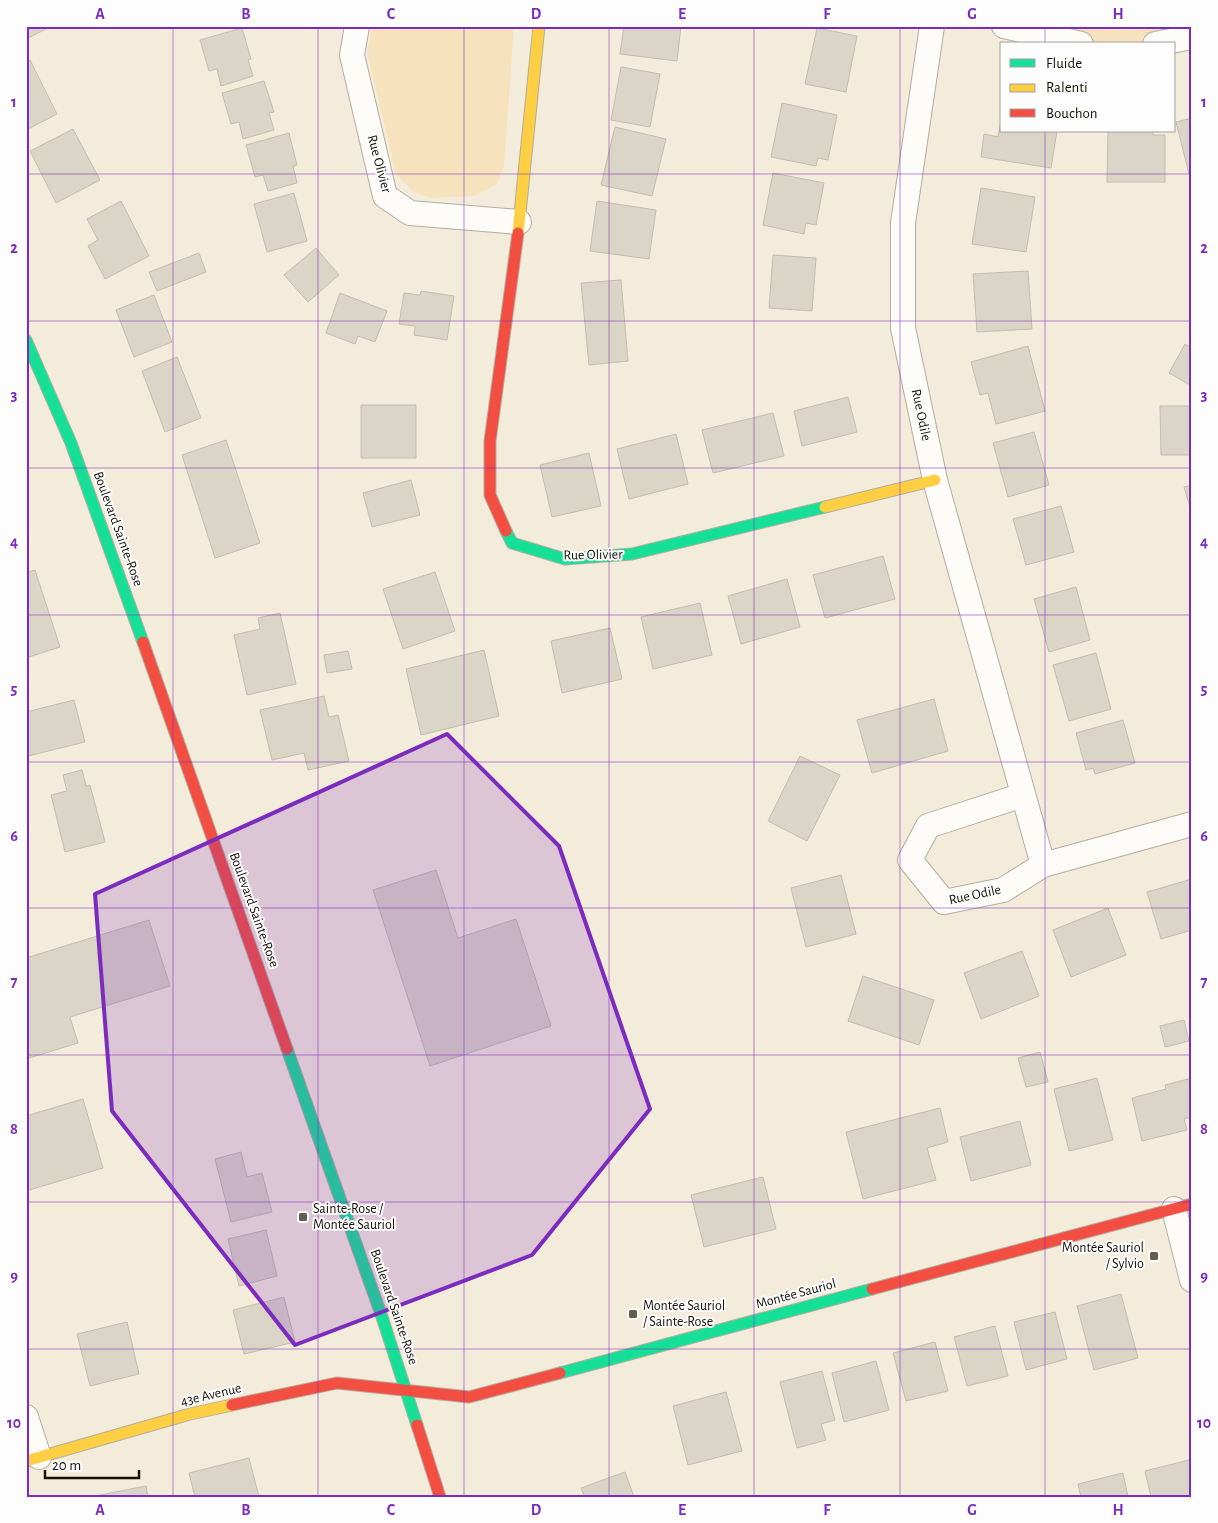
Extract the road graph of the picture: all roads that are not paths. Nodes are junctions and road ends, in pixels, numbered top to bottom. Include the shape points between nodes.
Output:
1 (357, 26) edge
2 (539, 26) edge
3 (932, 26) edge
4 (1004, 26) edge
5 (1192, 37) edge
6 (1072, 42) edge
7 (1166, 42) edge
8 (519, 222) junction
9 (26, 340) edge
10 (935, 480) junction
11 (1023, 795) junction
12 (1192, 824) edge
13 (1043, 865) junction
14 (1183, 1206) edge
15 (1192, 1280) edge
16 (407, 1391) junction
17 (26, 1417) edge
18 (33, 1459) edge
19 (440, 1497) edge

1 - 8 street, Rue Olivier via 352,55 385,196 410,213
2 - 8 street, Rue Olivier
3 - 10 street, Rue Odile via 903,223 903,328
4 - 6 street
5 - 7 street
8 - 10 street, Rue Olivier via 490,441 490,495 512,543 566,559 632,554
9 - 16 street, Boulevard Sainte-Rose via 98,515
10 - 11 street, Rue Odile
11 - 13 street, Rue Odile
11 - 13 street, Rue Odile via 928,826 910,860 944,902 1003,890
12 - 13 street, Rue Odile
14 - 15 street
14 - 16 street, Montée Sauriol via 468,1397
16 - 18 street, 43e Avenue via 337,1383 190,1414
16 - 19 street, Boulevard Sainte-Rose
17 - 18 street

